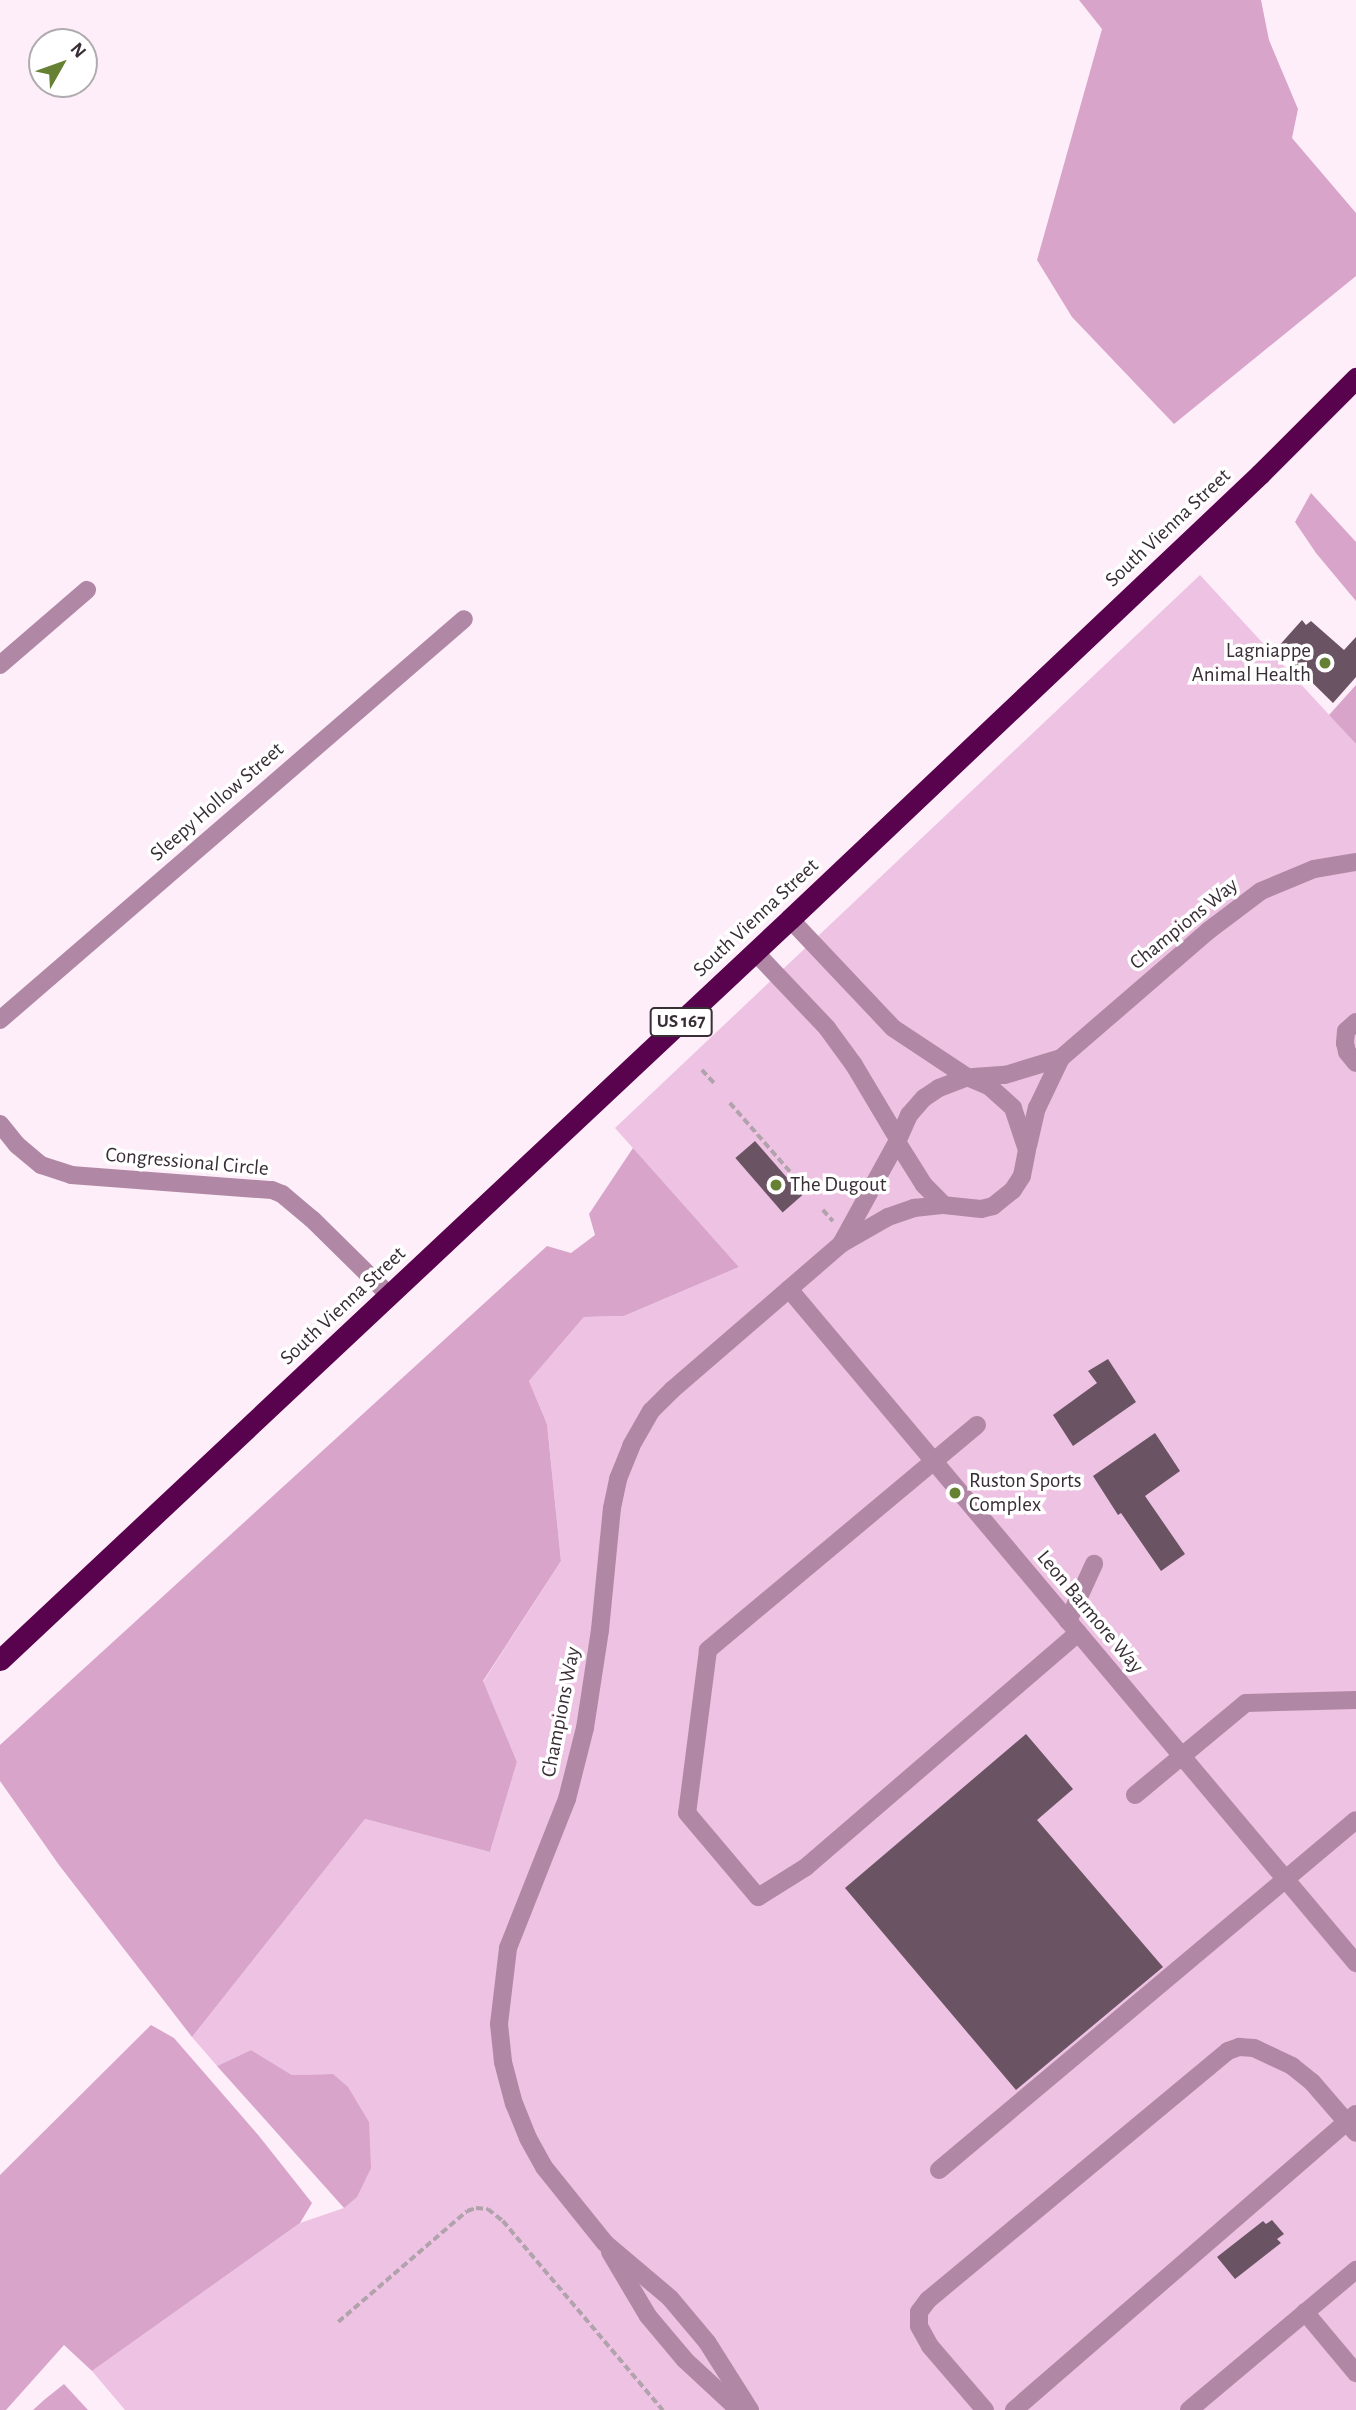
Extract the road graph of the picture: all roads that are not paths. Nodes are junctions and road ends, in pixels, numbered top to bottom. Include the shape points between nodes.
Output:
1 (1356, 378) edge
2 (87, 590) dead end
3 (464, 619) dead end
4 (0, 665) edge
5 (1356, 862) edge
6 (790, 919) junction
7 (755, 952) junction
8 (0, 1020) edge
9 (1356, 1023) edge
10 (1061, 1058) junction
11 (1356, 1063) edge
12 (970, 1077) junction
13 (0, 1124) edge
14 (897, 1139) junction
15 (1027, 1150) junction
16 (944, 1205) junction
17 (841, 1244) junction
18 (789, 1289) junction
19 (390, 1296) junction
20 (977, 1425) dead end
21 (934, 1461) junction
22 (1094, 1564) dead end
23 (1073, 1627) junction
24 (0, 1660) edge
25 (1356, 1700) edge
26 (1182, 1756) junction
27 (1135, 1795) dead end
28 (1356, 1820) edge
29 (1285, 1879) junction
30 (1356, 1963) edge
31 (1353, 2123) edge
32 (939, 2169) dead end
33 (605, 2243) junction
34 (1356, 2270) edge
35 (1305, 2312) junction
36 (1356, 2373) edge
37 (739, 2410) edge
38 (750, 2410) edge
39 (985, 2410) edge
40 (1014, 2410) edge
41 (1189, 2410) edge

1 - 6 highway, South Vienna Street / US 167
2 - 4 street
3 - 8 street, Sleepy Hollow Street
5 - 10 street, Champions Way via 1314,869 1261,891
6 - 7 highway, South Vienna Street / US 167
6 - 12 street via 893,1028
7 - 14 street via 827,1028 855,1065
7 - 19 highway, South Vienna Street / US 167
9 - 11 street via 1346,1031 1345,1043
10 - 12 street, Champions Way via 1005,1075
10 - 15 street, Champions Way via 1037,1108
12 - 14 street, Champions Way via 925,1098 909,1115
12 - 15 street via 1013,1108
13 - 19 street, Congressional Circle via 41,1165 71,1175 282,1194
14 - 16 street via 925,1185
14 - 17 street, Champions Way
15 - 16 street, Champions Way via 1022,1175 1003,1199 981,1209
16 - 17 street, Champions Way via 888,1217
17 - 18 street, Champions Way
18 - 21 street, Leon Barmore Way
18 - 33 street, Champions Way via 665,1397 651,1411 631,1446 612,1508 585,1728 567,1799 508,1948 499,2024 514,2104 544,2166
19 - 24 highway, South Vienna Street / US 167
20 - 21 street
21 - 23 street, Leon Barmore Way
21 - 23 street via 708,1650 687,1813 758,1897 806,1867
22 - 23 street
23 - 26 street, Leon Barmore Way
25 - 26 street via 1245,1703
26 - 27 street
26 - 29 street, Leon Barmore Way
28 - 29 street
29 - 30 street, Leon Barmore Way
29 - 32 street
31 - 39 street via 1292,2066 1254,2048 1228,2051 919,2312 919,2326 930,2346
31 - 40 street
33 - 37 street, Champions Way via 648,2316 685,2360
33 - 38 street, Champions Way via 670,2298 706,2342
34 - 35 street
35 - 36 street
35 - 41 street

